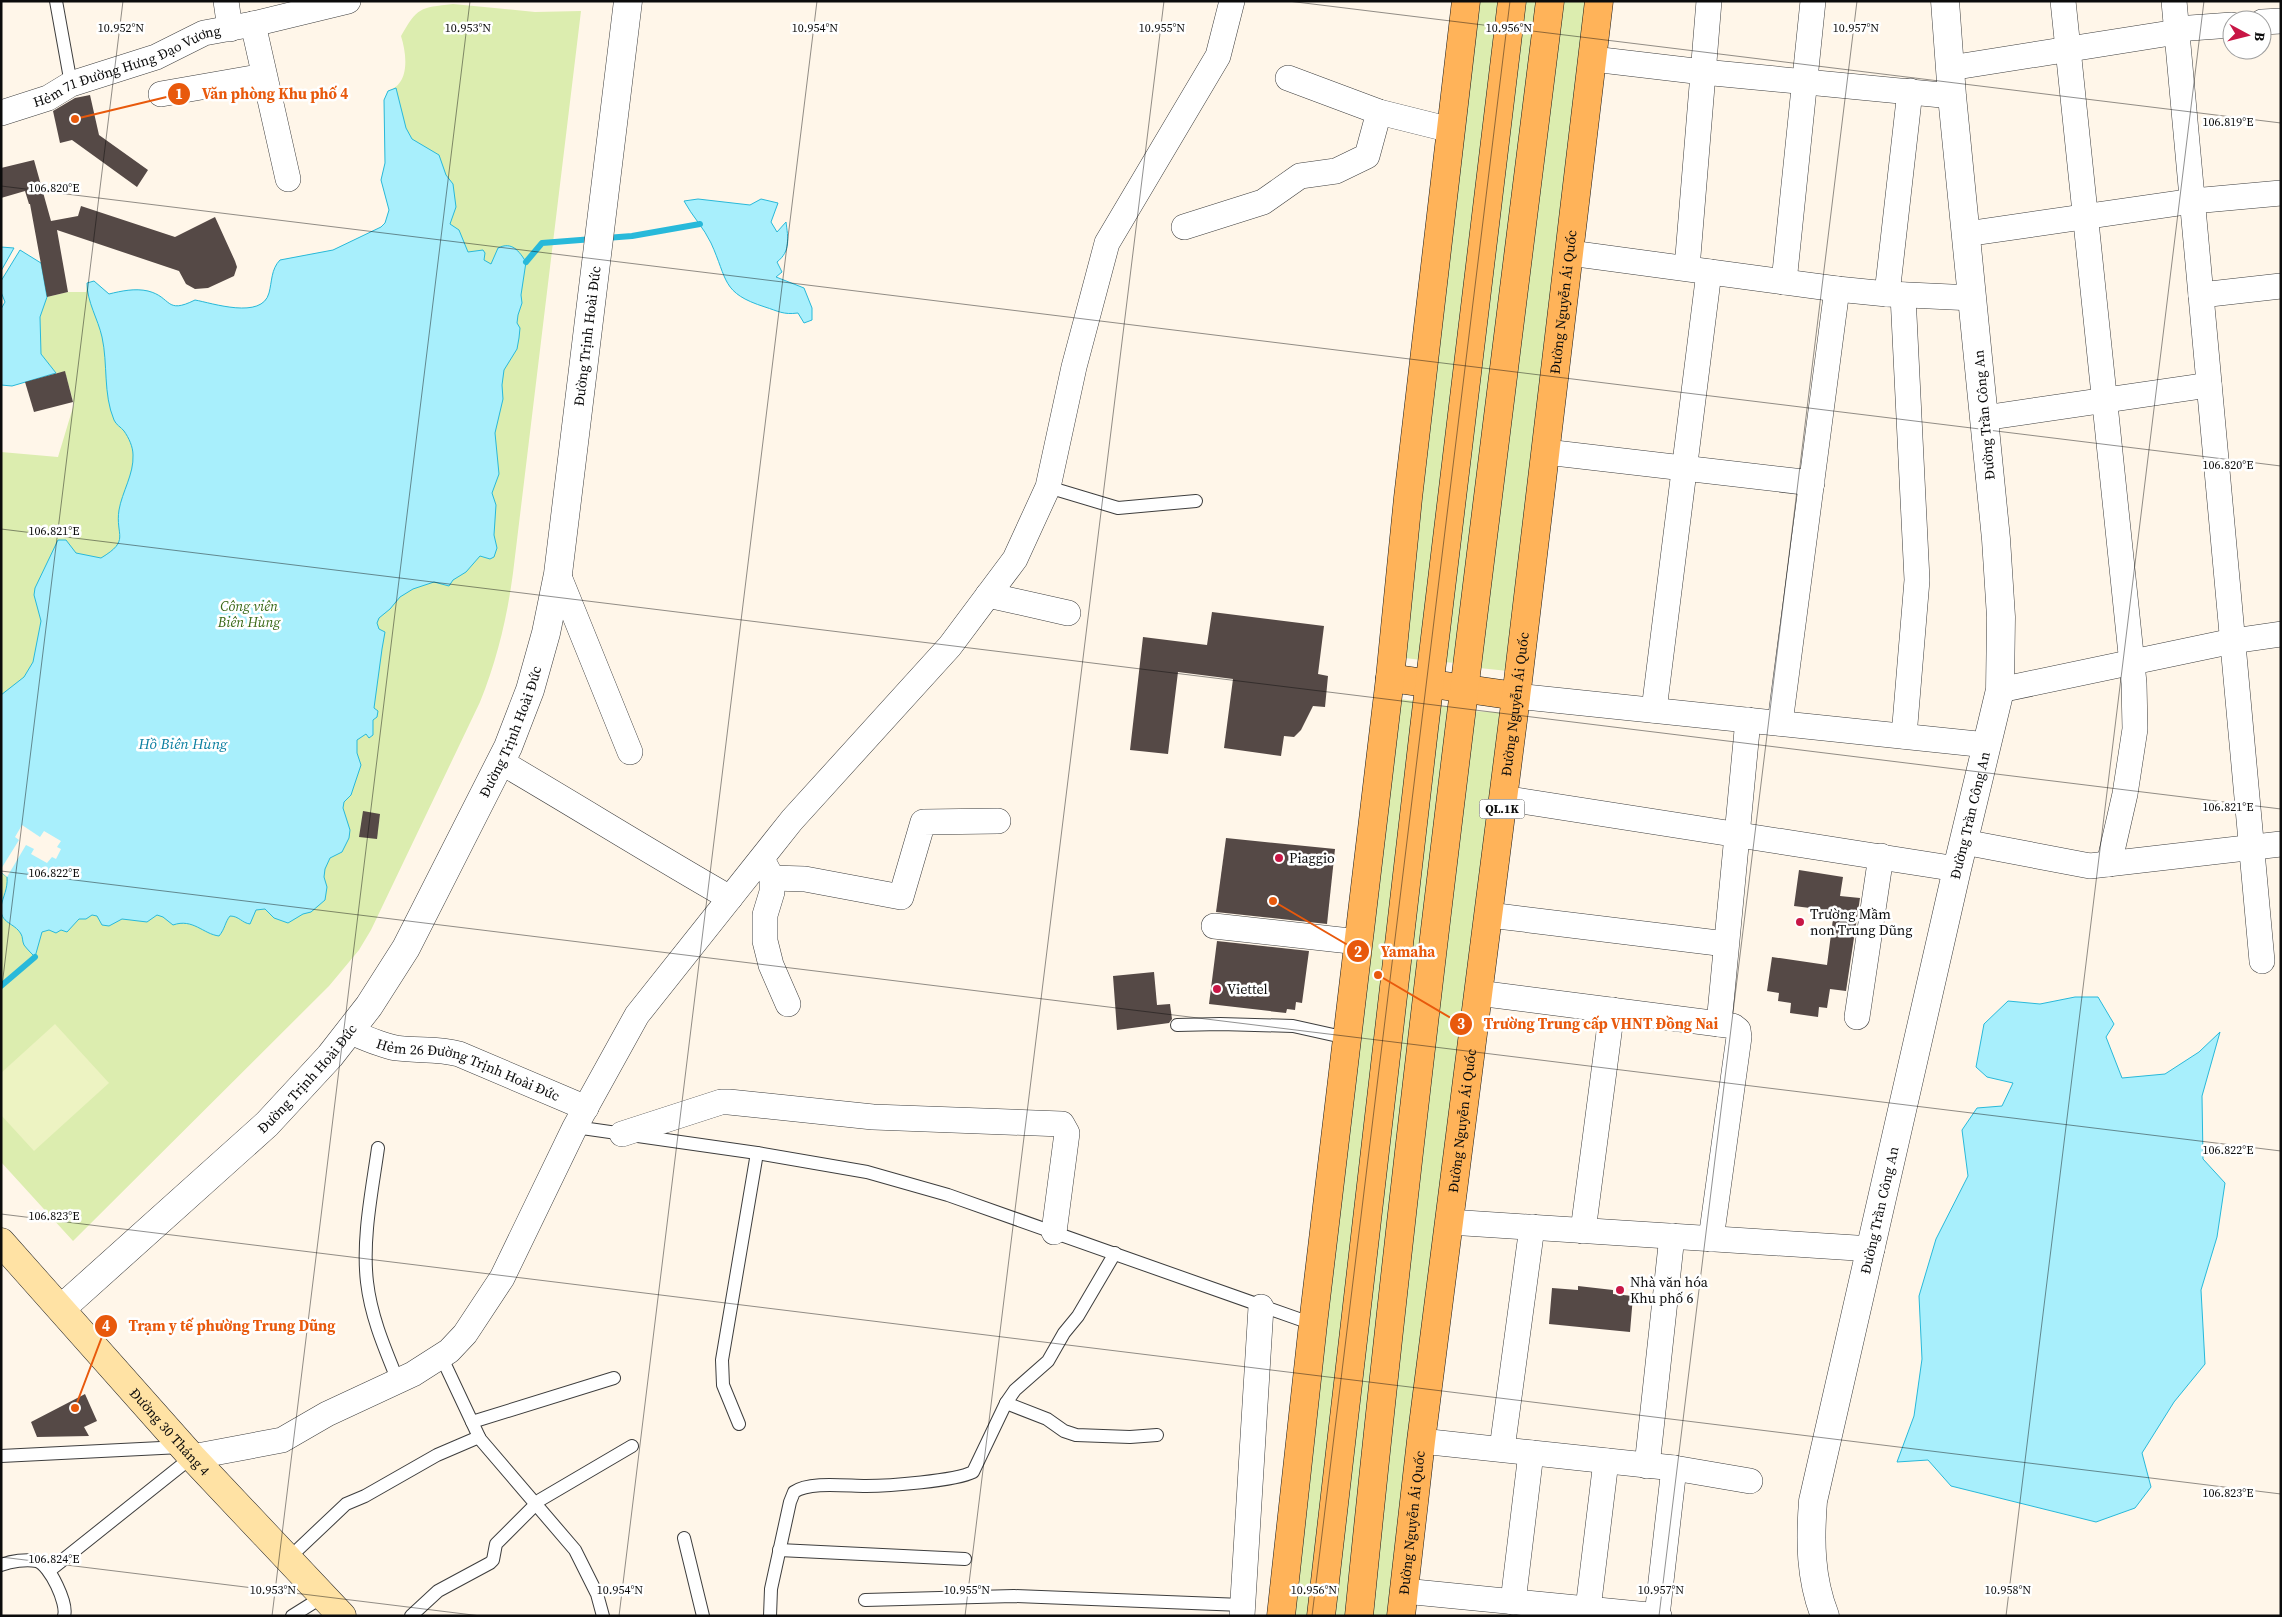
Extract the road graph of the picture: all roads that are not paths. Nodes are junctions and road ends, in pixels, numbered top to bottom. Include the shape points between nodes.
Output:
1 (56, 1) edge
2 (226, 1) edge
3 (348, 1) edge
4 (628, 1) edge
5 (1232, 1) edge
6 (1466, 1) edge
7 (1512, 1) edge
8 (1550, 1) edge
9 (1599, 1) edge
10 (1709, 1) edge
11 (1814, 1) edge
12 (1945, 1) edge
13 (2063, 1) edge
14 (2174, 1) edge
15 (2222, 26) edge
16 (242, 27) junction
17 (2177, 31) junction
18 (2069, 49) junction
19 (1593, 59) junction
20 (1950, 68) junction
21 (1703, 72) junction
22 (264, 76) junction
23 (1288, 78) dead end
24 (1805, 81) junction
25 (71, 84) junction
26 (1910, 91) junction
27 (161, 94) dead end
28 (1952, 96) junction
29 (1379, 112) junction
30 (1, 113) edge
31 (1451, 130) junction
32 (288, 179) dead end
33 (2281, 193) edge
34 (2193, 201) junction
35 (2086, 216) junction
36 (1184, 227) dead end
37 (1966, 234) junction
38 (1570, 253) junction
39 (1698, 270) junction
40 (1784, 282) junction
41 (2281, 286) edge
42 (1837, 289) junction
43 (1895, 295) junction
44 (2201, 295) junction
45 (1974, 298) junction
46 (2209, 385) junction
47 (2104, 401) junction
48 (1984, 418) junction
49 (1546, 452) junction
50 (1684, 469) junction
51 (1812, 483) junction
52 (1048, 487) junction
53 (1196, 501) dead end
54 (558, 574) junction
55 (988, 595) junction
56 (1068, 613) dead end
57 (2281, 634) edge
58 (2233, 641) junction
59 (2132, 662) junction
60 (1390, 678) junction
61 (1430, 684) junction
62 (1465, 688) junction
63 (2000, 690) junction
64 (1516, 696) junction
65 (1654, 710) junction
66 (1748, 720) junction
67 (1780, 723) junction
68 (1904, 736) junction
69 (1987, 745) junction
70 (630, 752) dead end
71 (501, 762) junction
72 (1504, 798) junction
73 (998, 821) dead end
74 (1737, 834) junction
75 (1964, 842) junction
76 (2281, 844) edge
77 (2250, 848) junction
78 (1881, 856) junction
79 (2109, 864) junction
80 (767, 868) junction
81 (1957, 869) junction
82 (730, 898) junction
83 (1488, 915) junction
84 (1214, 926) dead end
85 (1358, 942) junction
86 (1726, 944) junction
87 (2262, 960) dead end
88 (1478, 993) junction
89 (788, 1004) dead end
90 (1612, 1010) junction
91 (1857, 1017) dead end
92 (1719, 1024) junction
93 (1177, 1026) dead end
94 (351, 1032) junction
95 (1347, 1038) junction
96 (580, 1118) junction
97 (622, 1134) junction
98 (378, 1148) dead end
99 (757, 1153) junction
100 (1449, 1222) junction
101 (1532, 1227) junction
102 (1583, 1230) junction
103 (1054, 1232) junction
104 (1672, 1236) junction
105 (1711, 1239) junction
106 (1, 1242) edge
107 (1872, 1250) junction
108 (1115, 1253) junction
109 (1261, 1307) junction
110 (62, 1308) junction
111 (1313, 1324) junction
112 (441, 1356) junction
113 (614, 1378) dead end
114 (398, 1382) junction
115 (1006, 1403) junction
116 (472, 1422) junction
117 (738, 1424) dead end
118 (1157, 1434) dead end
119 (479, 1437) junction
120 (1421, 1441) junction
121 (632, 1446) dead end
122 (1502, 1450) junction
123 (188, 1452) junction
124 (1531, 1453) junction
125 (1, 1456) edge
126 (1606, 1461) junction
127 (1647, 1466) junction
128 (1674, 1468) junction
129 (1750, 1481) dead end
130 (536, 1504) junction
131 (684, 1538) dead end
132 (779, 1550) junction
133 (289, 1558) junction
134 (965, 1560) dead end
135 (1, 1565) edge
136 (49, 1571) junction
137 (324, 1596) junction
138 (865, 1600) dead end
139 (1403, 1604) edge
140 (1503, 1606) edge
141 (1242, 1610) edge
142 (1582, 1611) edge
143 (64, 1616) edge
144 (292, 1616) edge
145 (342, 1616) edge
146 (411, 1616) edge
147 (603, 1616) edge
148 (703, 1616) edge
149 (770, 1616) edge
150 (1281, 1616) edge
151 (1321, 1616) edge
152 (1360, 1616) edge
153 (1658, 1616) edge
154 (1825, 1616) edge

1 - 25 lane
2 - 16 street
3 - 16 street, Hẻm 71 Đường Hưng Đạo Vương
4 - 54 street, Đường Trịnh Hoài Đức
5 - 52 street via 1218,56 1107,243 1074,367
6 - 31 main road
7 - 61 main road
8 - 62 main road
9 - 19 main road, Đường Nguyễn Ái Quốc / QL.1K
10 - 21 street
11 - 24 street
12 - 20 street, Đường Trần Công An
13 - 18 street
14 - 17 street
15 - 17 street
16 - 22 street
16 - 25 street, Hẻm 71 Đường Hưng Đạo Vương via 204,33 156,57
17 - 18 street
17 - 34 street
18 - 20 street
18 - 35 street
19 - 21 street
19 - 38 main road, Đường Nguyễn Ái Quốc / QL.1K
20 - 28 street, Đường Trần Công An
21 - 24 street
21 - 39 street
22 - 27 street
22 - 32 street
23 - 29 street
24 - 26 street
24 - 40 street
25 - 30 street, Hẻm 71 Đường Hưng Đạo Vương via 48,98
26 - 28 street
26 - 43 street
28 - 37 street, Đường Trần Công An
29 - 31 street
29 - 36 street via 1367,156 1336,171 1300,176 1263,202
31 - 60 main road
33 - 34 street
34 - 35 street
34 - 44 street
35 - 37 street
35 - 47 street
37 - 45 street, Đường Trần Công An
38 - 39 street
38 - 49 main road, Đường Nguyễn Ái Quốc / QL.1K
39 - 40 street
39 - 50 street
40 - 42 street
41 - 44 street
42 - 43 street
42 - 51 street
43 - 45 street
43 - 68 street via 1917,580
44 - 46 street
45 - 48 street, Đường Trần Công An
46 - 47 street
46 - 58 street
47 - 48 street
47 - 59 street
48 - 63 street, Đường Trần Công An via 1996,530 2001,617
49 - 50 street
49 - 64 main road, Đường Nguyễn Ái Quốc / QL.1K
50 - 51 street
50 - 65 street
51 - 67 street
52 - 53 lane via 1118,508
52 - 55 street via 1015,559
54 - 70 street
54 - 71 street, Đường Trịnh Hoài Đức via 530,690
55 - 56 street
55 - 80 street via 950,646 792,820
57 - 58 street
58 - 59 street
58 - 77 street
59 - 63 street
59 - 79 street via 2135,729
60 - 61 main road
60 - 85 main road
61 - 62 main road
61 - 151 main road
62 - 64 main road
62 - 152 main road via 1381,1396
63 - 69 street, Đường Trần Công An
64 - 65 street
64 - 72 main road, Đường Nguyễn Ái Quốc / QL.1K
65 - 66 street
66 - 67 street
66 - 74 street
67 - 68 street
68 - 69 street
69 - 75 street, Đường Trần Công An
71 - 82 street
71 - 94 street, Đường Trịnh Hoài Đức via 406,948
72 - 74 street
72 - 83 main road, Đường Nguyễn Ái Quốc / QL.1K
73 - 80 street via 923,822 901,896 805,879
74 - 78 street
74 - 86 street
75 - 79 street via 2063,862 2090,866
75 - 81 street, Đường Trần Công An
76 - 77 street
77 - 79 street
77 - 87 street
78 - 81 street
78 - 91 street
80 - 82 street
80 - 89 street via 772,892 765,915 765,941 771,965
81 - 107 street, Đường Trần Công An
82 - 96 street via 637,1015
83 - 86 street
83 - 88 main road, Đường Nguyễn Ái Quốc / QL.1K
84 - 85 street
85 - 95 main road
86 - 92 street
88 - 90 street
88 - 100 main road, Đường Nguyễn Ái Quốc / QL.1K
90 - 92 street
90 - 102 street
92 - 105 street via 1738,1030 1739,1038
93 - 95 lane via 1293,1026
94 - 96 street, Hẻm 26 Đường Trịnh Hoài Đức via 397,1048 445,1050 459,1054
94 - 110 street, Đường Trịnh Hoài Đức via 266,1124
95 - 111 main road
96 - 97 lane
96 - 112 street via 502,1278 465,1334
97 - 99 lane
97 - 103 street via 721,1102 873,1117 1062,1124 1067,1133
98 - 114 lane via 368,1218 366,1263 373,1313
99 - 103 lane via 867,1172 948,1195
99 - 117 lane via 722,1360 723,1385
100 - 101 street
100 - 120 main road, Đường Nguyễn Ái Quốc / QL.1K
101 - 102 street
101 - 122 street
102 - 104 street
103 - 108 lane
104 - 105 street
104 - 127 street
105 - 107 street
106 - 110 main road, Đường 30 Tháng 4
107 - 154 street, Đường Trần Công An via 1813,1501 1812,1566
108 - 109 lane
108 - 115 lane via 1048,1360 1015,1390
109 - 111 lane
109 - 141 street
110 - 123 main road, Đường 30 Tháng 4
111 - 150 main road
112 - 114 street
112 - 116 lane
113 - 116 lane
114 - 123 street via 327,1414 282,1440
115 - 118 lane via 1076,1435 1130,1438
115 - 132 lane via 978,1466 968,1475 885,1485 807,1486 798,1489 790,1502
116 - 119 lane
119 - 130 lane
119 - 133 lane via 346,1504
120 - 122 street
120 - 139 main road, Đường Nguyễn Ái Quốc / QL.1K
121 - 130 lane via 550,1492
122 - 124 street
123 - 125 lane
123 - 133 main road, Đường 30 Tháng 4
123 - 136 lane
124 - 126 street
124 - 140 street
126 - 127 street
126 - 142 street
127 - 128 street
128 - 129 street
128 - 153 street
130 - 146 lane via 496,1544 490,1564 438,1591
130 - 147 lane via 579,1556 597,1594
131 - 148 lane
132 - 134 lane
132 - 149 lane via 771,1589
133 - 137 main road, Đường 30 Tháng 4
135 - 136 lane via 36,1561
136 - 143 lane via 65,1604
137 - 144 lane
137 - 145 main road, Đường 30 Tháng 4
138 - 141 lane via 1014,1596
139 - 140 street
140 - 142 street
142 - 153 street

